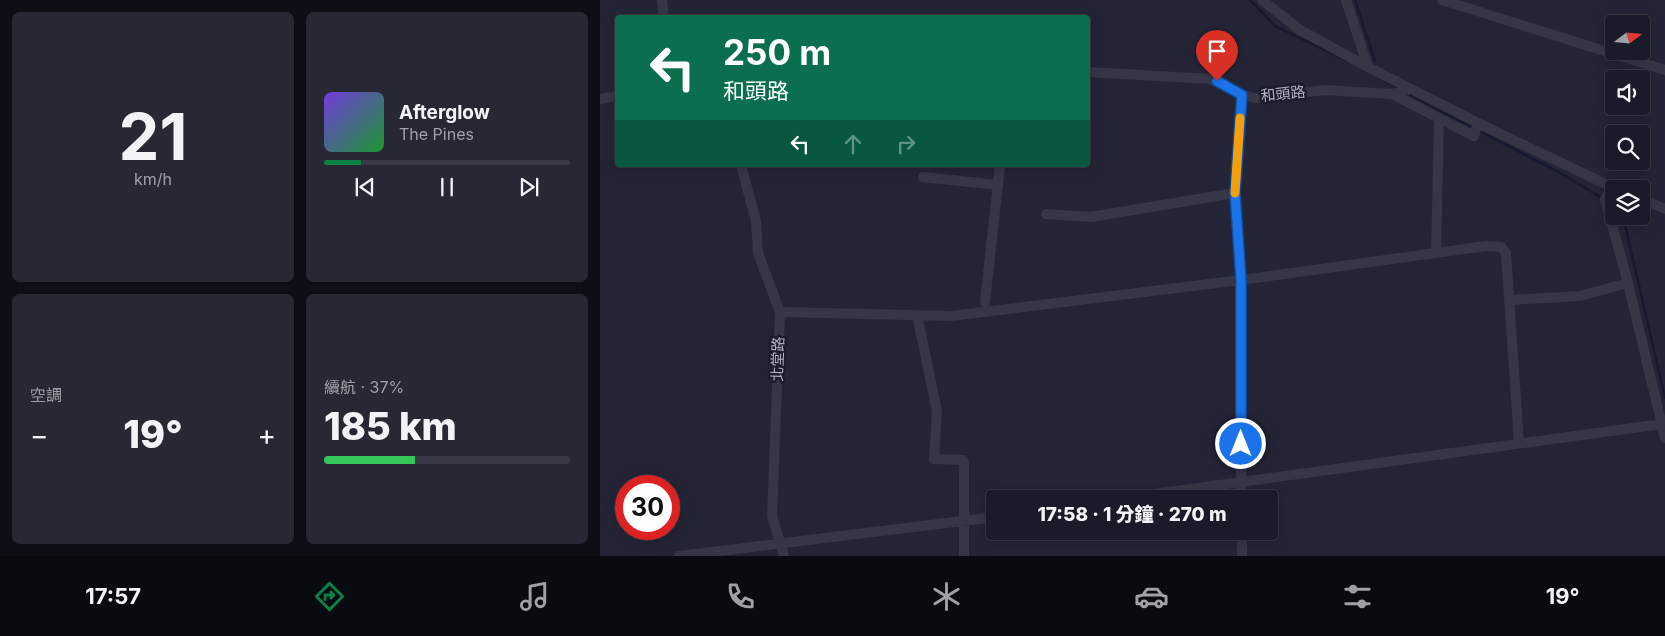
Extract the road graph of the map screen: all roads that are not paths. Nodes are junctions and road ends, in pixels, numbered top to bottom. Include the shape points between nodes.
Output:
1 (662, 0) edge
2 (1262, 0) edge
3 (1346, 0) edge
4 (1442, 0) edge
5 (664, 15) edge
6 (1368, 67) junction
7 (1665, 70) edge
8 (1090, 72) edge
9 (1411, 90) junction
10 (1392, 94) junction
11 (1242, 95) junction
12 (615, 96) edge
13 (600, 99) edge
14 (1439, 120) junction
15 (1478, 123) junction
16 (742, 167) edge
17 (1000, 167) edge
18 (924, 178) dead end
19 (1605, 184) edge
20 (998, 185) junction
21 (1235, 193) junction
22 (1650, 203) edge
23 (1665, 209) edge
24 (1046, 214) dead end
25 (1612, 225) edge
26 (1436, 252) junction
27 (1241, 280) junction
28 (1628, 283) junction
29 (1509, 300) junction
30 (985, 302) dead end
31 (780, 312) junction
32 (917, 315) junction
33 (1662, 424) junction
34 (1665, 438) edge
35 (1519, 443) junction
36 (1241, 481) junction
37 (1180, 490) edge
38 (1241, 490) edge
39 (986, 518) edge
40 (965, 521) junction
41 (1242, 540) edge
42 (780, 543) junction
43 (679, 556) edge
44 (784, 556) edge
45 (964, 556) edge
46 (1242, 556) edge

1 - 5 street
2 - 6 street via 1300,30
3 - 6 street
4 - 7 street
6 - 9 street
8 - 11 street, 和頭路 via 1210,79
9 - 10 street, 和頭路
9 - 15 street
10 - 11 street, 和頭路 via 1325,90 1255,98
10 - 14 street, 和頭路
11 - 21 street
12 - 13 street
14 - 15 street, 和頭路 via 1474,136
14 - 26 street
15 - 19 street
16 - 31 street, 北堂路 via 756,221 758,253
17 - 20 street
18 - 20 street
20 - 30 street
21 - 24 street via 1090,217
21 - 27 street
22 - 23 street
25 - 28 street
26 - 27 street
26 - 29 street via 1501,247 1506,253
27 - 32 street via 952,316
27 - 36 street
28 - 29 street via 1580,296
28 - 33 street
29 - 35 street
31 - 32 street
31 - 42 street, 北堂路 via 772,516
32 - 40 street via 938,411 934,459 964,462
33 - 34 street
33 - 35 street
35 - 36 street
36 - 37 street
36 - 38 street
39 - 40 street
40 - 42 street
40 - 45 street
41 - 46 street
42 - 43 street
42 - 44 street, 北堂路

